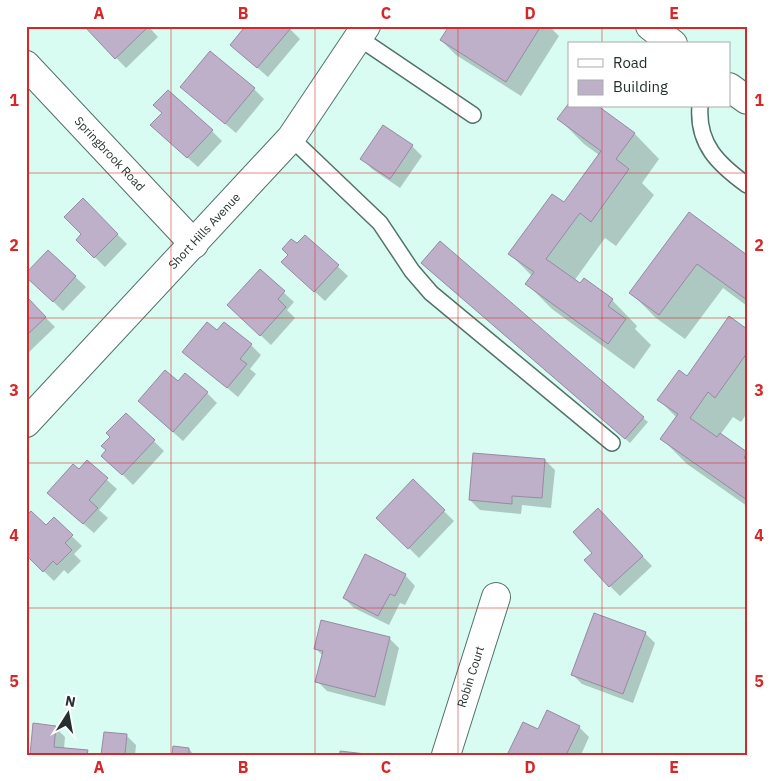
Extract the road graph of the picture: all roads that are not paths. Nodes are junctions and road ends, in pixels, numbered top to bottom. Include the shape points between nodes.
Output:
1 (650, 26) edge
2 (363, 32) edge
3 (670, 42) edge
4 (26, 65) edge
5 (730, 87) edge
6 (747, 100) edge
7 (700, 108) edge
8 (473, 115) dead end
9 (291, 138) junction
10 (747, 185) edge
11 (194, 244) junction
12 (26, 423) edge
13 (612, 443) dead end
14 (496, 597) dead end
15 (446, 755) edge

1 - 3 street
2 - 8 lane
2 - 9 street, Short Hills Avenue
4 - 11 street, Springbrook Road
5 - 6 street
7 - 10 lane via 699,126 706,144 730,172
9 - 11 street, Short Hills Avenue
9 - 13 lane via 380,223 431,294
11 - 12 street, Short Hills Avenue
14 - 15 street, Robin Court

